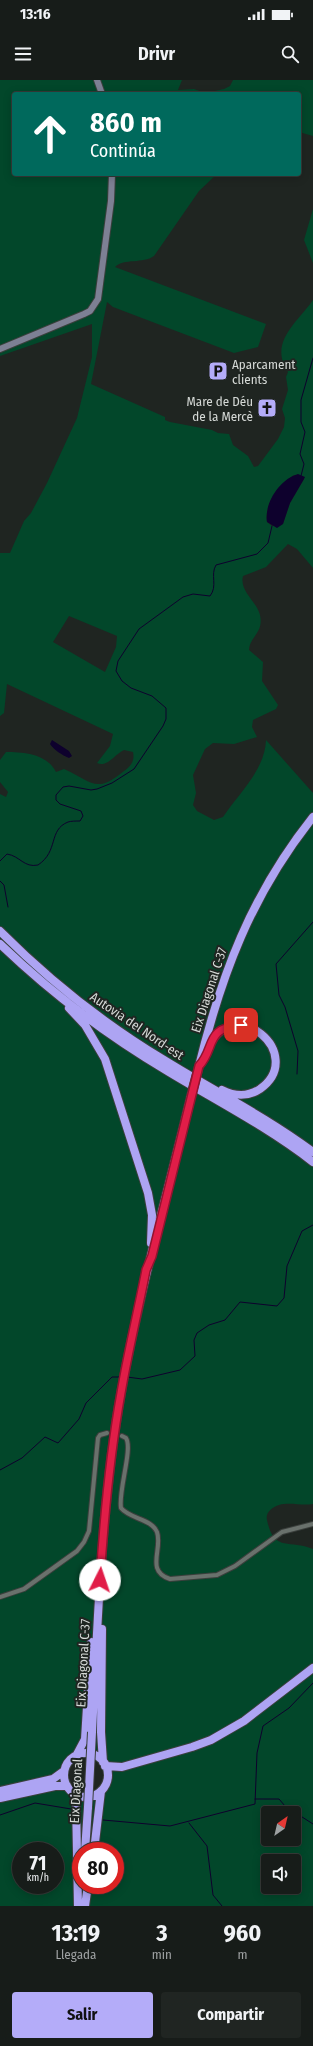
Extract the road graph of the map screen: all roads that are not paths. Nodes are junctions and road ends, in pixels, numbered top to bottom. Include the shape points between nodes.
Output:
1 (97, 80) edge
2 (101, 92) edge
3 (112, 176) edge
4 (0, 349) edge
5 (313, 817) edge
6 (0, 931) edge
7 (0, 944) edge
8 (52, 990) junction
9 (163, 1060) junction
10 (198, 1068) junction
11 (313, 1152) edge
12 (313, 1162) edge
13 (146, 1270) junction
14 (107, 1433) dead end
15 (122, 1436) dead end
16 (104, 1524) junction
17 (313, 1524) edge
18 (102, 1553) junction
19 (0, 1597) edge
20 (313, 1668) edge
21 (92, 1732) joint
22 (76, 1756) junction
23 (104, 1764) junction
24 (122, 1767) junction
25 (64, 1771) junction
26 (107, 1780) junction
27 (67, 1786) junction
28 (0, 1791) edge
29 (101, 1791) junction
30 (74, 1793) junction
31 (0, 1798) edge
32 (86, 1842) edge
33 (95, 1842) edge
34 (83, 1894) edge
35 (87, 1894) edge
36 (78, 1906) edge
37 (82, 1906) edge
38 (85, 1906) edge

1 - 2 street
3 - 4 street via 111,202 98,299 90,311
5 - 10 highway, Eix Diagonal C-37 via 293,843 262,893 236,946
6 - 9 highway, Autovia del Nord-est via 74,998
7 - 8 highway, Autovia del Nord-est
8 - 12 highway, Autovia del Nord-est via 134,1050 269,1131
8 - 13 highway via 85,1026 107,1066 151,1204 153,1224
9 - 10 highway via 173,1062 228,1093 241,1095 258,1090 268,1081 274,1069 275,1056 271,1044 261,1032 247,1026 234,1026 216,1035
9 - 11 highway, Autovia del Nord-est via 265,1119
10 - 13 highway, Eix Diagonal C-37, bridge via 152,1256
13 - 16 highway, Eix Diagonal C-37 via 121,1393
14 - 19 street via 98,1438 89,1531 84,1542 77,1551 24,1589
15 - 17 street via 129,1445 122,1484 121,1508 156,1530 156,1563 158,1571 164,1577 170,1579 217,1576 282,1532
16 - 18 highway, Eix Diagonal C-37
16 - 22 highway via 100,1538 94,1596 85,1739
18 - 21 highway, Eix Diagonal C-37
18 - 23 highway
20 - 24 highway via 226,1732 192,1747
21 - 32 highway, Eix Diagonal, bridge
22 - 23 highway via 89,1754
22 - 25 highway via 68,1762
23 - 24 highway
23 - 26 highway
24 - 26 highway
25 - 27 highway
25 - 28 highway via 53,1779
26 - 29 highway
27 - 30 highway
27 - 31 highway via 55,1786
29 - 30 highway via 88,1797
29 - 33 highway
30 - 36 highway
34 - 37 highway
35 - 38 highway

